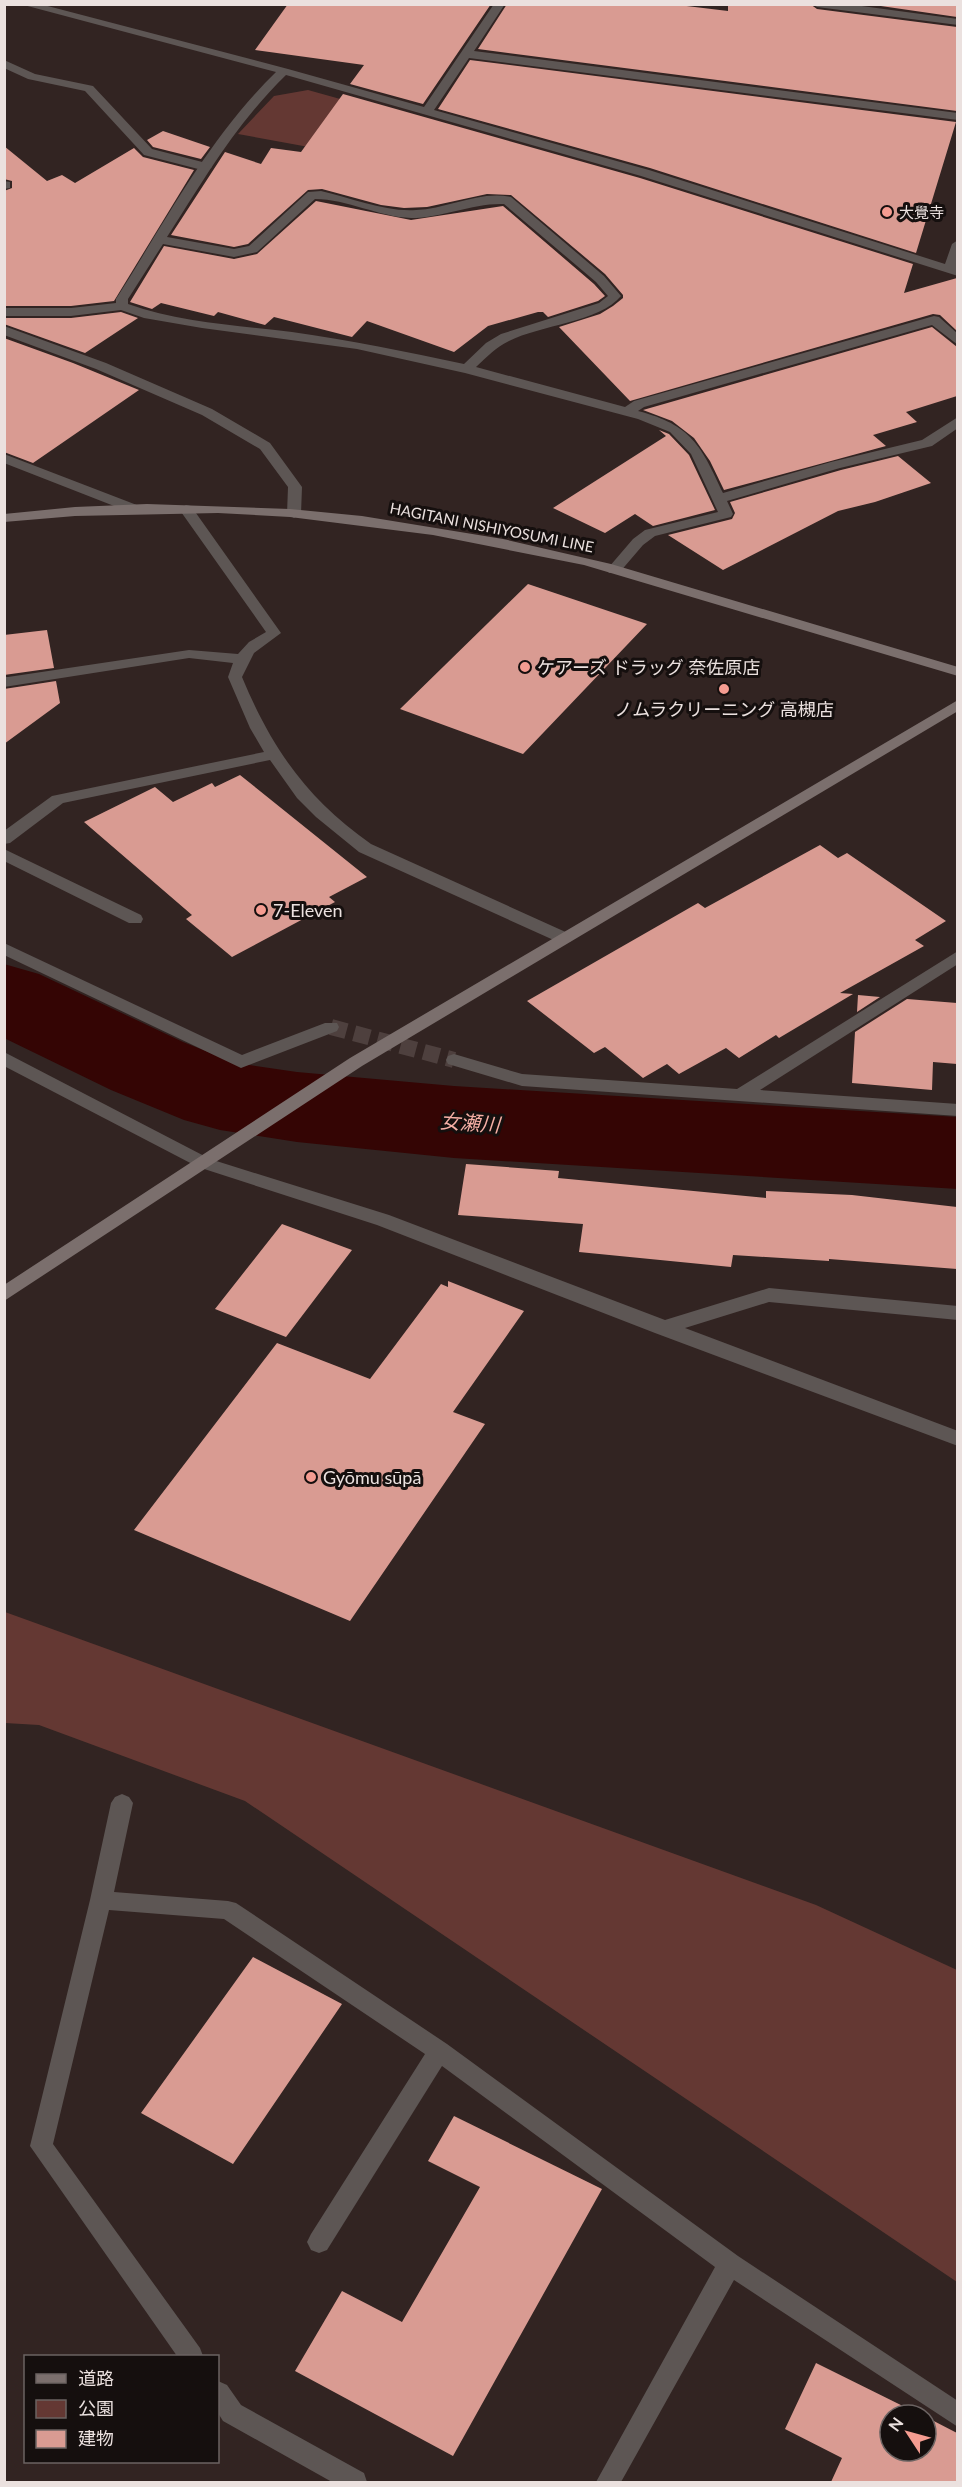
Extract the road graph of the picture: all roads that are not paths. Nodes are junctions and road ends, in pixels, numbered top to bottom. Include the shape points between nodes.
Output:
1 (25, 4) edge
2 (500, 4) edge
3 (817, 4) edge
4 (957, 22) edge
5 (468, 54) junction
6 (4, 63) edge
7 (284, 71) junction
8 (427, 112) junction
9 (957, 117) edge
10 (206, 167) junction
11 (161, 240) junction
12 (957, 244) edge
13 (953, 271) edge
14 (122, 306) junction
15 (4, 312) edge
16 (4, 330) edge
17 (957, 341) edge
18 (467, 369) junction
19 (628, 411) junction
20 (957, 421) edge
21 (4, 458) edge
22 (719, 499) junction
23 (186, 509) junction
24 (137, 510) junction
25 (294, 514) junction
26 (4, 518) edge
27 (614, 570) junction
28 (240, 659) junction
29 (957, 672) edge
30 (4, 683) edge
31 (957, 704) edge
32 (272, 754) junction
33 (4, 839) edge
34 (4, 854) edge
35 (135, 919) dead end
36 (564, 938) junction
37 (4, 948) edge
38 (957, 956) edge
39 (331, 1027) tunnel mouth
40 (4, 1058) edge
41 (454, 1060) tunnel mouth
42 (742, 1094) junction
43 (957, 1110) edge
44 (204, 1163) junction
45 (4, 1294) edge
46 (957, 1313) edge
47 (662, 1328) junction
48 (957, 1438) edge
49 (122, 1803) dead end
50 (102, 1900) junction
51 (439, 2050) junction
52 (319, 2242) dead end
53 (730, 2264) junction
54 (190, 2355) edge
55 (219, 2394) edge
56 (957, 2415) edge
57 (355, 2482) edge
58 (608, 2482) edge

1 - 7 street
2 - 5 street
3 - 4 street
5 - 8 street
5 - 9 street
6 - 10 street via 32,77 89,88 148,152
7 - 8 street
7 - 10 street via 253,101
8 - 13 street via 645,173
10 - 11 street
11 - 14 street via 122,299
11 - 18 street via 234,253 253,249 312,195 412,214 492,198 507,200 615,296 604,306 506,337
12 - 13 street
14 - 15 street via 71,312
14 - 18 street via 144,314 357,345
16 - 25 street via 207,412 265,446 295,487
17 - 19 street via 934,320 639,404
18 - 19 street
19 - 22 street via 675,429 697,452
20 - 22 street via 927,443
21 - 24 street
22 - 27 street via 726,514 650,533
23 - 24 street, HAGITANI NISHIYOSUMI LINE
23 - 25 street, HAGITANI NISHIYOSUMI LINE
23 - 28 street via 274,633
24 - 26 street, HAGITANI NISHIYOSUMI LINE
25 - 27 street, HAGITANI NISHIYOSUMI LINE via 390,523
27 - 29 street, HAGITANI NISHIYOSUMI LINE
28 - 30 street via 189,654
28 - 32 street via 235,677
31 - 36 street
32 - 33 street via 58,799
32 - 36 street via 303,796 365,848
34 - 35 street
36 - 44 street via 356,1062
37 - 39 street via 241,1062
38 - 42 street
40 - 44 street
41 - 42 street via 522,1080
42 - 43 street
44 - 45 street
44 - 47 street via 382,1220
46 - 47 street via 769,1295
47 - 48 street
49 - 50 street
50 - 51 street via 228,1910
50 - 54 street via 41,2146
51 - 52 street
51 - 53 street
53 - 56 street
53 - 58 street
55 - 57 street via 232,2413

